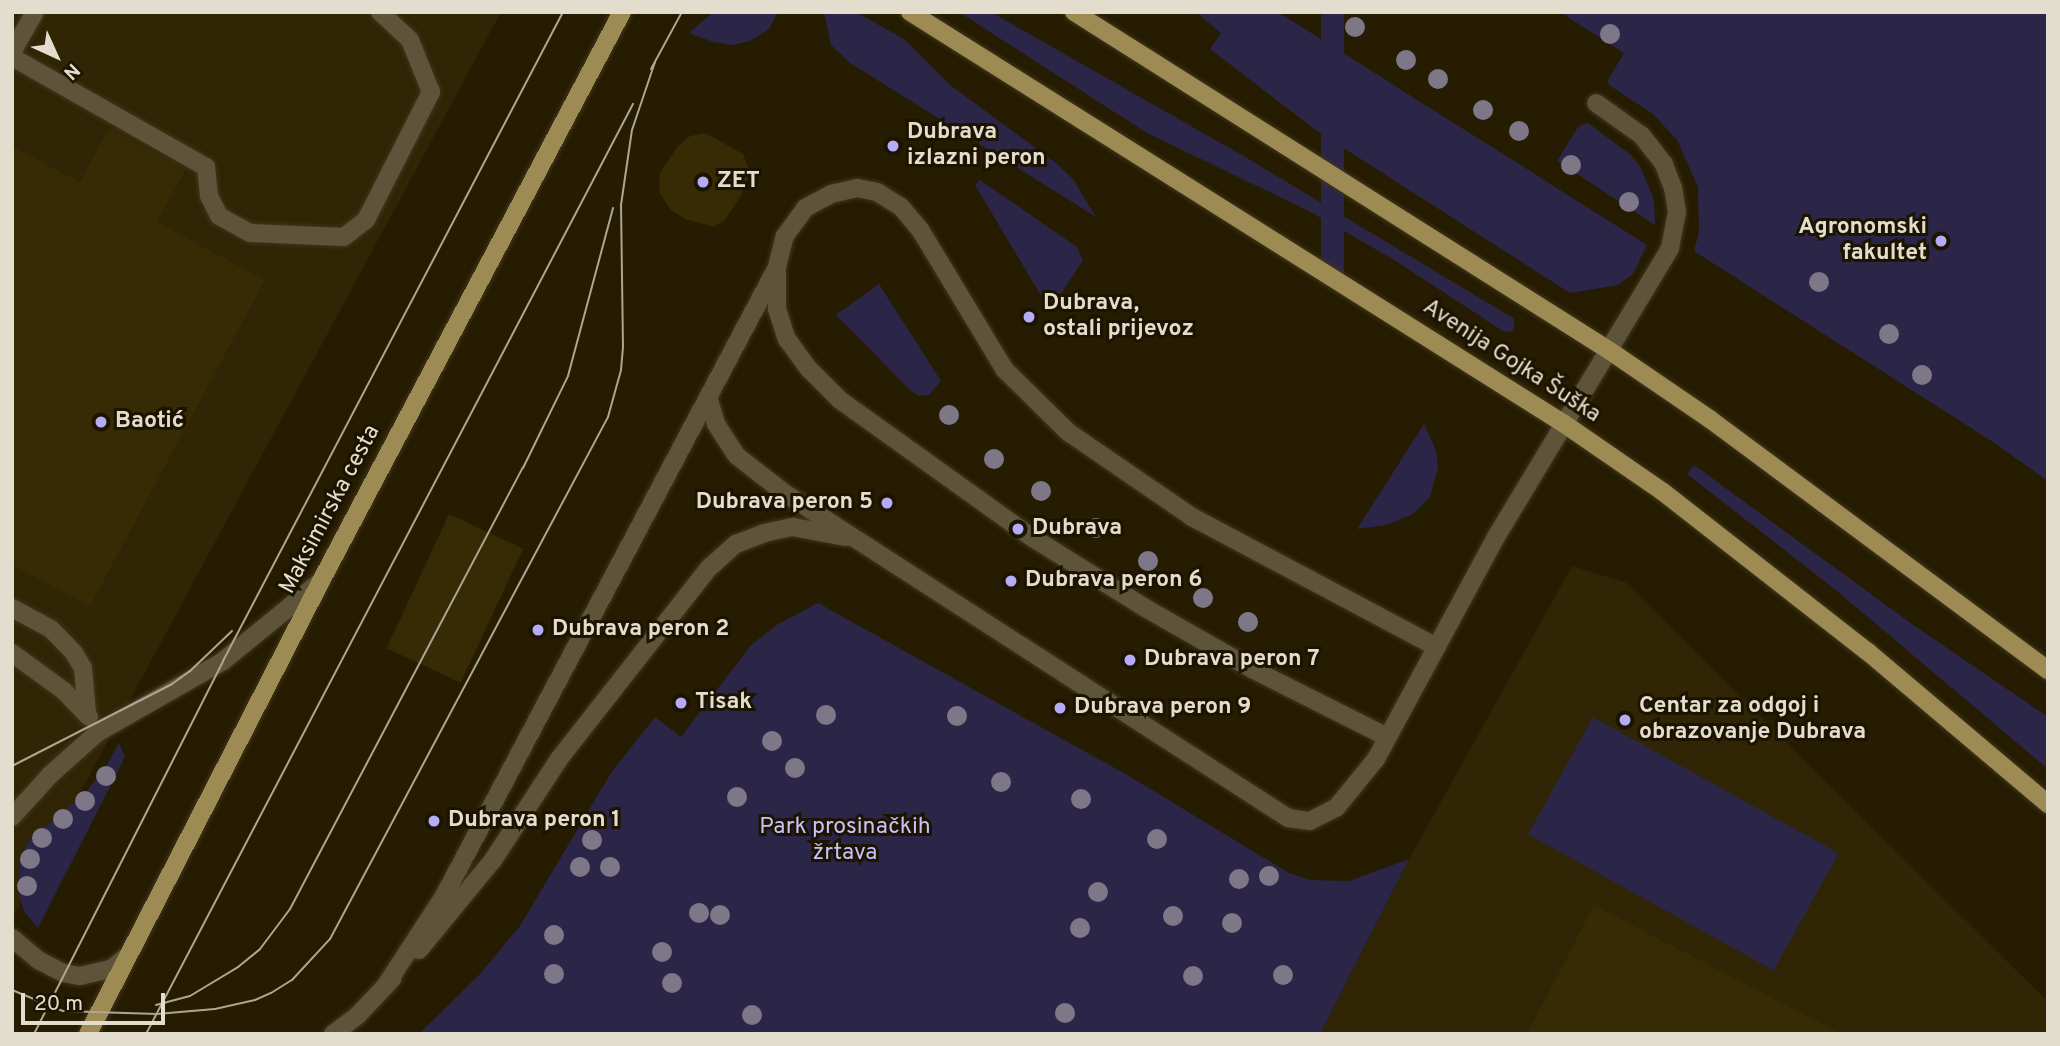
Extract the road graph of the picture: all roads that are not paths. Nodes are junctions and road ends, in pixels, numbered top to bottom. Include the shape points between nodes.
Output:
1 (35, 12) edge
2 (380, 12) edge
3 (622, 12) edge
4 (910, 12) edge
5 (1074, 12) edge
6 (12, 54) edge
7 (1596, 103) dead end
8 (777, 267) junction
9 (1610, 351) junction
10 (708, 397) junction
11 (1563, 423) junction
12 (856, 539) junction
13 (321, 581) junction
14 (12, 608) edge
15 (1437, 647) junction
16 (12, 653) edge
17 (2048, 670) edge
18 (88, 713) junction
19 (97, 733) junction
20 (1387, 737) junction
21 (2048, 804) edge
22 (12, 817) edge
23 (12, 937) edge
24 (125, 958) junction
25 (386, 985) junction
26 (88, 1034) edge
27 (333, 1034) edge

1 - 6 lane
2 - 6 lane via 410,40 431,92 366,220 344,237 250,233 219,216 209,195 206,167
3 - 13 main road, Maksimirska cesta
4 - 11 main road, Avenija Gojka Šuška
5 - 9 main road
7 - 9 lane via 1650,144 1669,175 1677,212 1670,248
8 - 10 lane
8 - 15 lane via 785,236 805,208 831,194 857,188 877,192 901,207 921,231 1005,370 1068,432 1192,517
8 - 20 lane via 776,309 787,339 840,400 1033,538 1147,610
9 - 11 lane
9 - 17 main road
10 - 12 lane via 716,424 737,456
10 - 25 lane via 444,896
11 - 15 lane
11 - 21 main road, Avenija Gojka Šuška via 1698,515
12 - 20 lane via 1288,818 1310,821 1336,808 1376,759
12 - 25 lane via 793,527 736,544 709,568 559,759 493,860 444,923
13 - 19 lane via 223,661
13 - 24 main road, Maksimirska cesta
14 - 18 lane via 51,629 74,653 83,668
15 - 20 lane
16 - 18 lane via 42,672
18 - 19 lane
19 - 22 lane
23 - 24 lane via 38,960 80,976 111,969
24 - 26 main road, Maksimirska cesta
25 - 27 lane

